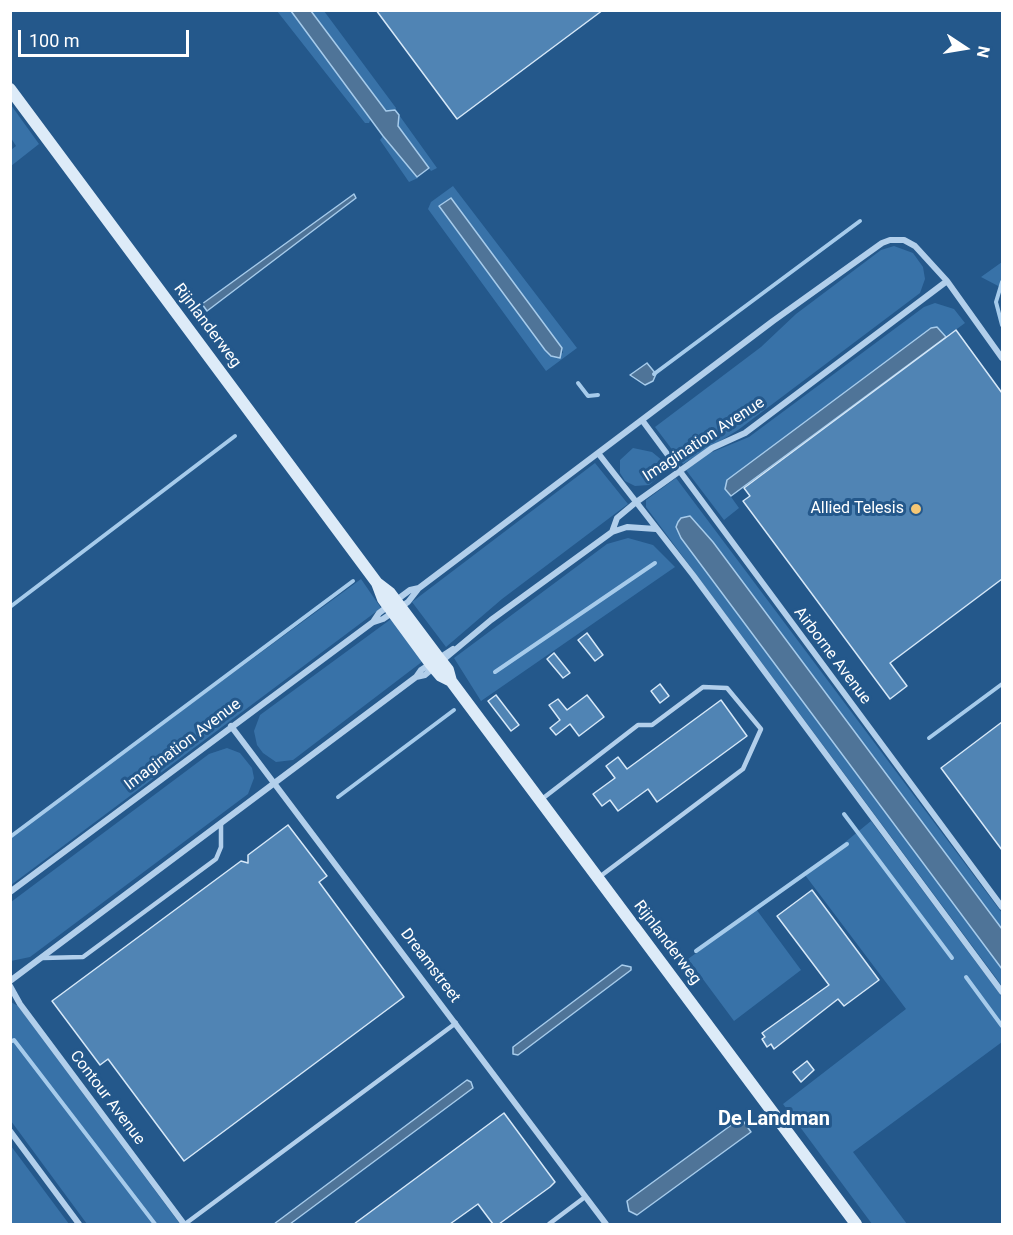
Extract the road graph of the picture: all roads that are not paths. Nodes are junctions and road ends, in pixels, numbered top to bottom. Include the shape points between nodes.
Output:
1 (10, 89) edge
2 (947, 281) junction
3 (1002, 358) edge
4 (642, 420) junction
5 (598, 453) junction
6 (678, 470) junction
7 (635, 503) junction
8 (656, 529) junction
9 (612, 532) junction
10 (394, 607) junction
11 (436, 662) junction
12 (231, 726) junction
13 (274, 783) junction
14 (540, 800) junction
15 (221, 824) junction
16 (598, 878) junction
17 (10, 892) edge
18 (1002, 907) edge
19 (43, 958) junction
20 (10, 983) edge
21 (1002, 992) edge
22 (456, 1023) junction
23 (10, 1131) edge
24 (585, 1197) junction
25 (79, 1224) edge
26 (185, 1224) edge
27 (549, 1224) edge
28 (606, 1224) edge
29 (856, 1224) edge

1 - 10 street, Rijnlanderweg
2 - 3 street
2 - 4 street, Imagination Avenue via 915,246 904,240 890,240 869,251
2 - 6 street, Imagination Avenue via 745,433
4 - 5 street, Imagination Avenue
4 - 6 street, Airborne Avenue
5 - 7 street
5 - 10 street, Imagination Avenue via 419,588 410,590
6 - 7 street, Imagination Avenue
6 - 18 street, Airborne Avenue
7 - 8 street
7 - 9 street, Imagination Avenue via 617,518
8 - 9 street via 627,527
8 - 21 street
9 - 11 street, Imagination Avenue
10 - 11 street, Rijnlanderweg
10 - 12 street, Imagination Avenue
11 - 13 street, Imagination Avenue via 425,675 416,677
11 - 14 street, Rijnlanderweg via 441,676 451,681
12 - 13 street, Dreamstreet
12 - 17 street, Imagination Avenue
13 - 15 street, Imagination Avenue
13 - 22 street, Dreamstreet
14 - 16 street, Rijnlanderweg
14 - 16 lane via 638,725 652,725 702,687 728,688 761,729 744,769
15 - 19 street, Imagination Avenue
15 - 19 lane via 221,848 216,859 83,957
16 - 29 street, Rijnlanderweg
19 - 20 street, Imagination Avenue
20 - 26 street, Contour Avenue via 20,1004
22 - 24 street, Dreamstreet
22 - 26 lane
23 - 25 street
24 - 27 lane
24 - 28 street, Dreamstreet

